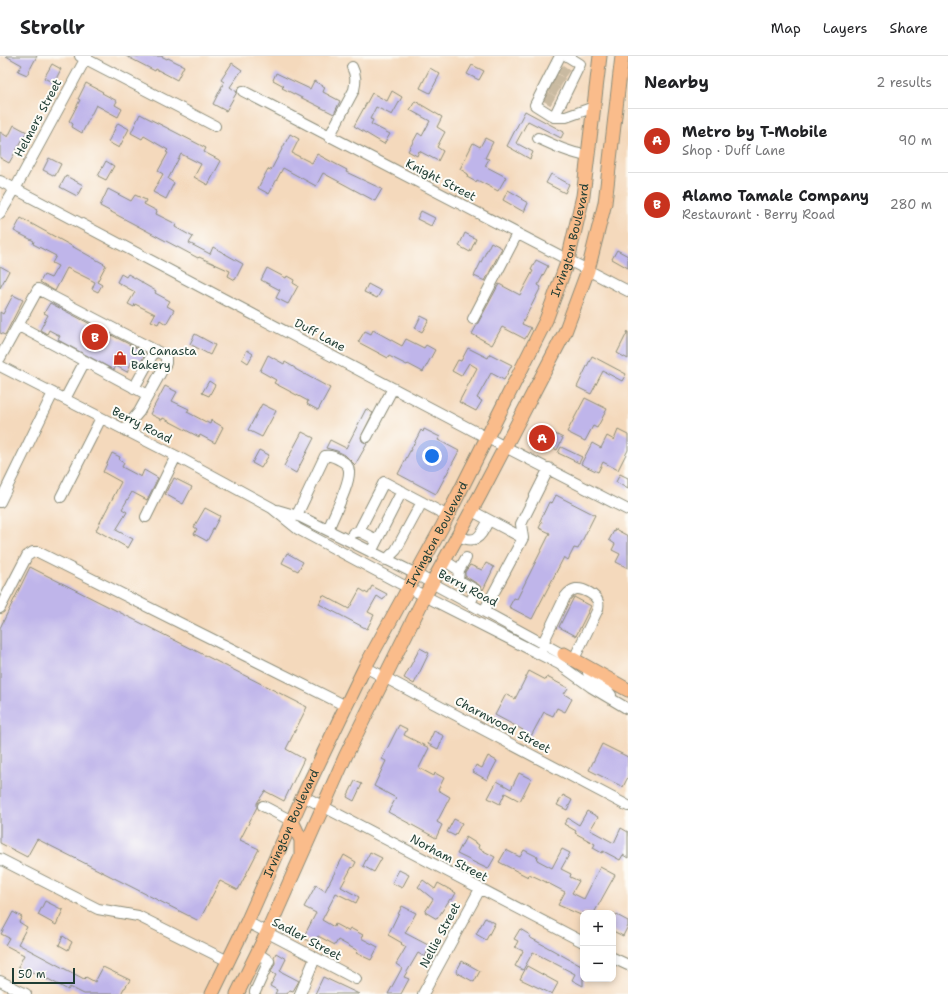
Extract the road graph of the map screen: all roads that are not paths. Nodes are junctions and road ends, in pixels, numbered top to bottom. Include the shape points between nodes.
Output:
1 (560, 56) edge
2 (567, 56) edge
3 (600, 56) edge
4 (84, 57) edge
5 (622, 58) edge
6 (352, 67) dead end
7 (557, 85) junction
8 (243, 91) dead end
9 (594, 106) junction
10 (554, 116) junction
11 (215, 126) dead end
12 (329, 137) junction
13 (538, 138) dead end
14 (588, 156) junction
15 (0, 181) edge
16 (15, 189) junction
17 (0, 214) edge
18 (517, 234) junction
19 (568, 260) junction
20 (588, 270) junction
21 (628, 291) edge
22 (473, 319) dead end
23 (19, 326) junction
24 (155, 350) junction
25 (85, 361) junction
26 (0, 365) edge
27 (134, 388) junction
28 (393, 388) junction
29 (53, 393) junction
30 (148, 395) junction
31 (65, 399) junction
32 (101, 418) junction
33 (126, 431) junction
34 (367, 437) dead end
35 (488, 437) junction
36 (506, 447) junction
37 (176, 456) junction
38 (549, 468) junction
39 (402, 491) junction
40 (61, 497) dead end
41 (0, 502) edge
42 (422, 502) junction
43 (272, 508) junction
44 (628, 510) edge
45 (472, 511) junction
46 (296, 515) junction
47 (448, 516) junction
48 (146, 517) dead end
49 (488, 520) junction
50 (328, 530) junction
51 (359, 530) junction
52 (458, 536) junction
53 (523, 538) junction
54 (377, 540) junction
55 (349, 541) junction
56 (371, 552) junction
57 (466, 558) dead end
58 (386, 560) junction
59 (444, 561) junction
60 (459, 570) junction
61 (416, 575) junction
62 (432, 583) junction
63 (409, 588) junction
64 (425, 596) junction
65 (470, 604) junction
66 (0, 608) edge
67 (484, 611) junction
68 (543, 643) junction
69 (541, 655) junction
70 (570, 658) junction
71 (365, 667) junction
72 (385, 677) junction
73 (628, 690) edge
74 (616, 701) junction
75 (346, 706) junction
76 (628, 709) edge
77 (303, 796) junction
78 (323, 805) junction
79 (262, 806) dead end
80 (628, 806) edge
81 (292, 822) junction
82 (301, 856) junction
83 (0, 859) edge
84 (480, 889) junction
85 (247, 922) junction
86 (267, 933) junction
87 (580, 940) edge
88 (257, 953) junction
89 (315, 958) junction
90 (616, 959) edge
91 (228, 962) junction
92 (628, 965) edge
93 (356, 980) dead end
94 (0, 981) edge
95 (239, 990) edge
96 (257, 993) edge
97 (26, 994) edge
98 (212, 994) edge
99 (300, 994) edge
100 (423, 994) edge

1 - 7 street
2 - 7 street via 580,64
3 - 9 main road, Irvington Boulevard
4 - 11 street
4 - 16 street, Helmers Street
5 - 20 main road, Irvington Boulevard via 605,203
6 - 12 street via 356,82 354,90
7 - 10 street
7 - 10 street via 535,105
8 - 12 street, Knight Street
9 - 10 street via 566,117
9 - 14 main road, Irvington Boulevard
12 - 18 street, Knight Street
13 - 14 street
14 - 19 main road, Irvington Boulevard via 583,196
15 - 16 street, Duff Lane
16 - 17 street, Helmers Street
16 - 28 street, Duff Lane
18 - 19 street, Knight Street
18 - 22 street
19 - 20 street, Knight Street
19 - 35 main road, Irvington Boulevard via 546,320
20 - 21 street, Knight Street
20 - 36 main road, Irvington Boulevard via 564,332
23 - 24 street via 38,289
23 - 25 street
23 - 26 street
24 - 27 street
24 - 30 street via 166,356 166,363
25 - 27 street
25 - 31 street
26 - 29 street, Berry Road
27 - 30 street
28 - 34 street
28 - 35 street, Duff Lane
29 - 31 street, Berry Road
29 - 41 street
30 - 33 street via 140,412
31 - 32 street, Berry Road
32 - 33 street, Berry Road
32 - 40 street
33 - 37 street, Berry Road
35 - 36 street, Duff Lane
35 - 47 main road, Irvington Boulevard
36 - 38 street, Duff Lane
36 - 45 main road, Irvington Boulevard
37 - 43 street, Berry Road
37 - 48 street
38 - 44 street, Duff Lane
38 - 53 street via 521,524
39 - 42 street
39 - 51 street via 384,482
39 - 54 street
42 - 47 street
42 - 58 street via 396,550
43 - 46 street, Berry Road
43 - 63 street, Berry Road via 298,529
45 - 49 street
45 - 52 main road, Irvington Boulevard
46 - 50 street, Berry Road
46 - 50 street via 325,456 336,458 346,463 349,470 348,480
47 - 61 main road, Irvington Boulevard
49 - 52 street via 475,540 466,540
49 - 53 street
50 - 55 street, Berry Road
51 - 54 street
51 - 55 street via 353,533
52 - 59 main road, Irvington Boulevard
53 - 67 street
54 - 56 street
55 - 56 street, Berry Road
56 - 58 street, Berry Road
57 - 60 street
58 - 61 street, Berry Road
59 - 60 street
59 - 62 main road, Irvington Boulevard
60 - 65 street via 458,580 476,590
61 - 62 street, Berry Road
61 - 63 main road, Irvington Boulevard
62 - 64 main road, Irvington Boulevard
62 - 65 street, Berry Road
63 - 64 street, Berry Road
63 - 71 main road, Irvington Boulevard
64 - 69 street, Berry Road
64 - 72 main road, Irvington Boulevard
65 - 67 street, Berry Road
66 - 75 street via 27,556 38,552
67 - 68 street, Berry Road
68 - 69 street
68 - 70 street, Berry Road
68 - 70 street via 569,592 574,589 587,592 598,602 598,609
69 - 74 street, Berry Road
70 - 73 main road
70 - 74 street, Berry Road via 598,680
71 - 72 street, Charnwood Street
71 - 75 main road, Irvington Boulevard
72 - 78 main road, Irvington Boulevard
72 - 80 street, Charnwood Street
74 - 76 street, Berry Road
75 - 77 main road, Irvington Boulevard
77 - 78 street, Norham Street
77 - 81 main road, Irvington Boulevard
78 - 82 main road, Irvington Boulevard
78 - 84 street, Norham Street
79 - 81 street
81 - 82 main road via 301,840
81 - 85 main road, Irvington Boulevard
82 - 86 main road, Irvington Boulevard
83 - 91 street via 98,909 138,916
84 - 87 street, Norham Street
84 - 100 street, Nellie Street
85 - 86 street, Sadler Street
85 - 91 main road, Irvington Boulevard
86 - 88 main road, Irvington Boulevard
86 - 89 street, Sadler Street
88 - 95 main road, Irvington Boulevard
88 - 96 street via 269,961
89 - 93 street, Sadler Street
89 - 99 street
90 - 92 street
91 - 98 main road, Irvington Boulevard
94 - 97 street
95 - 96 street

